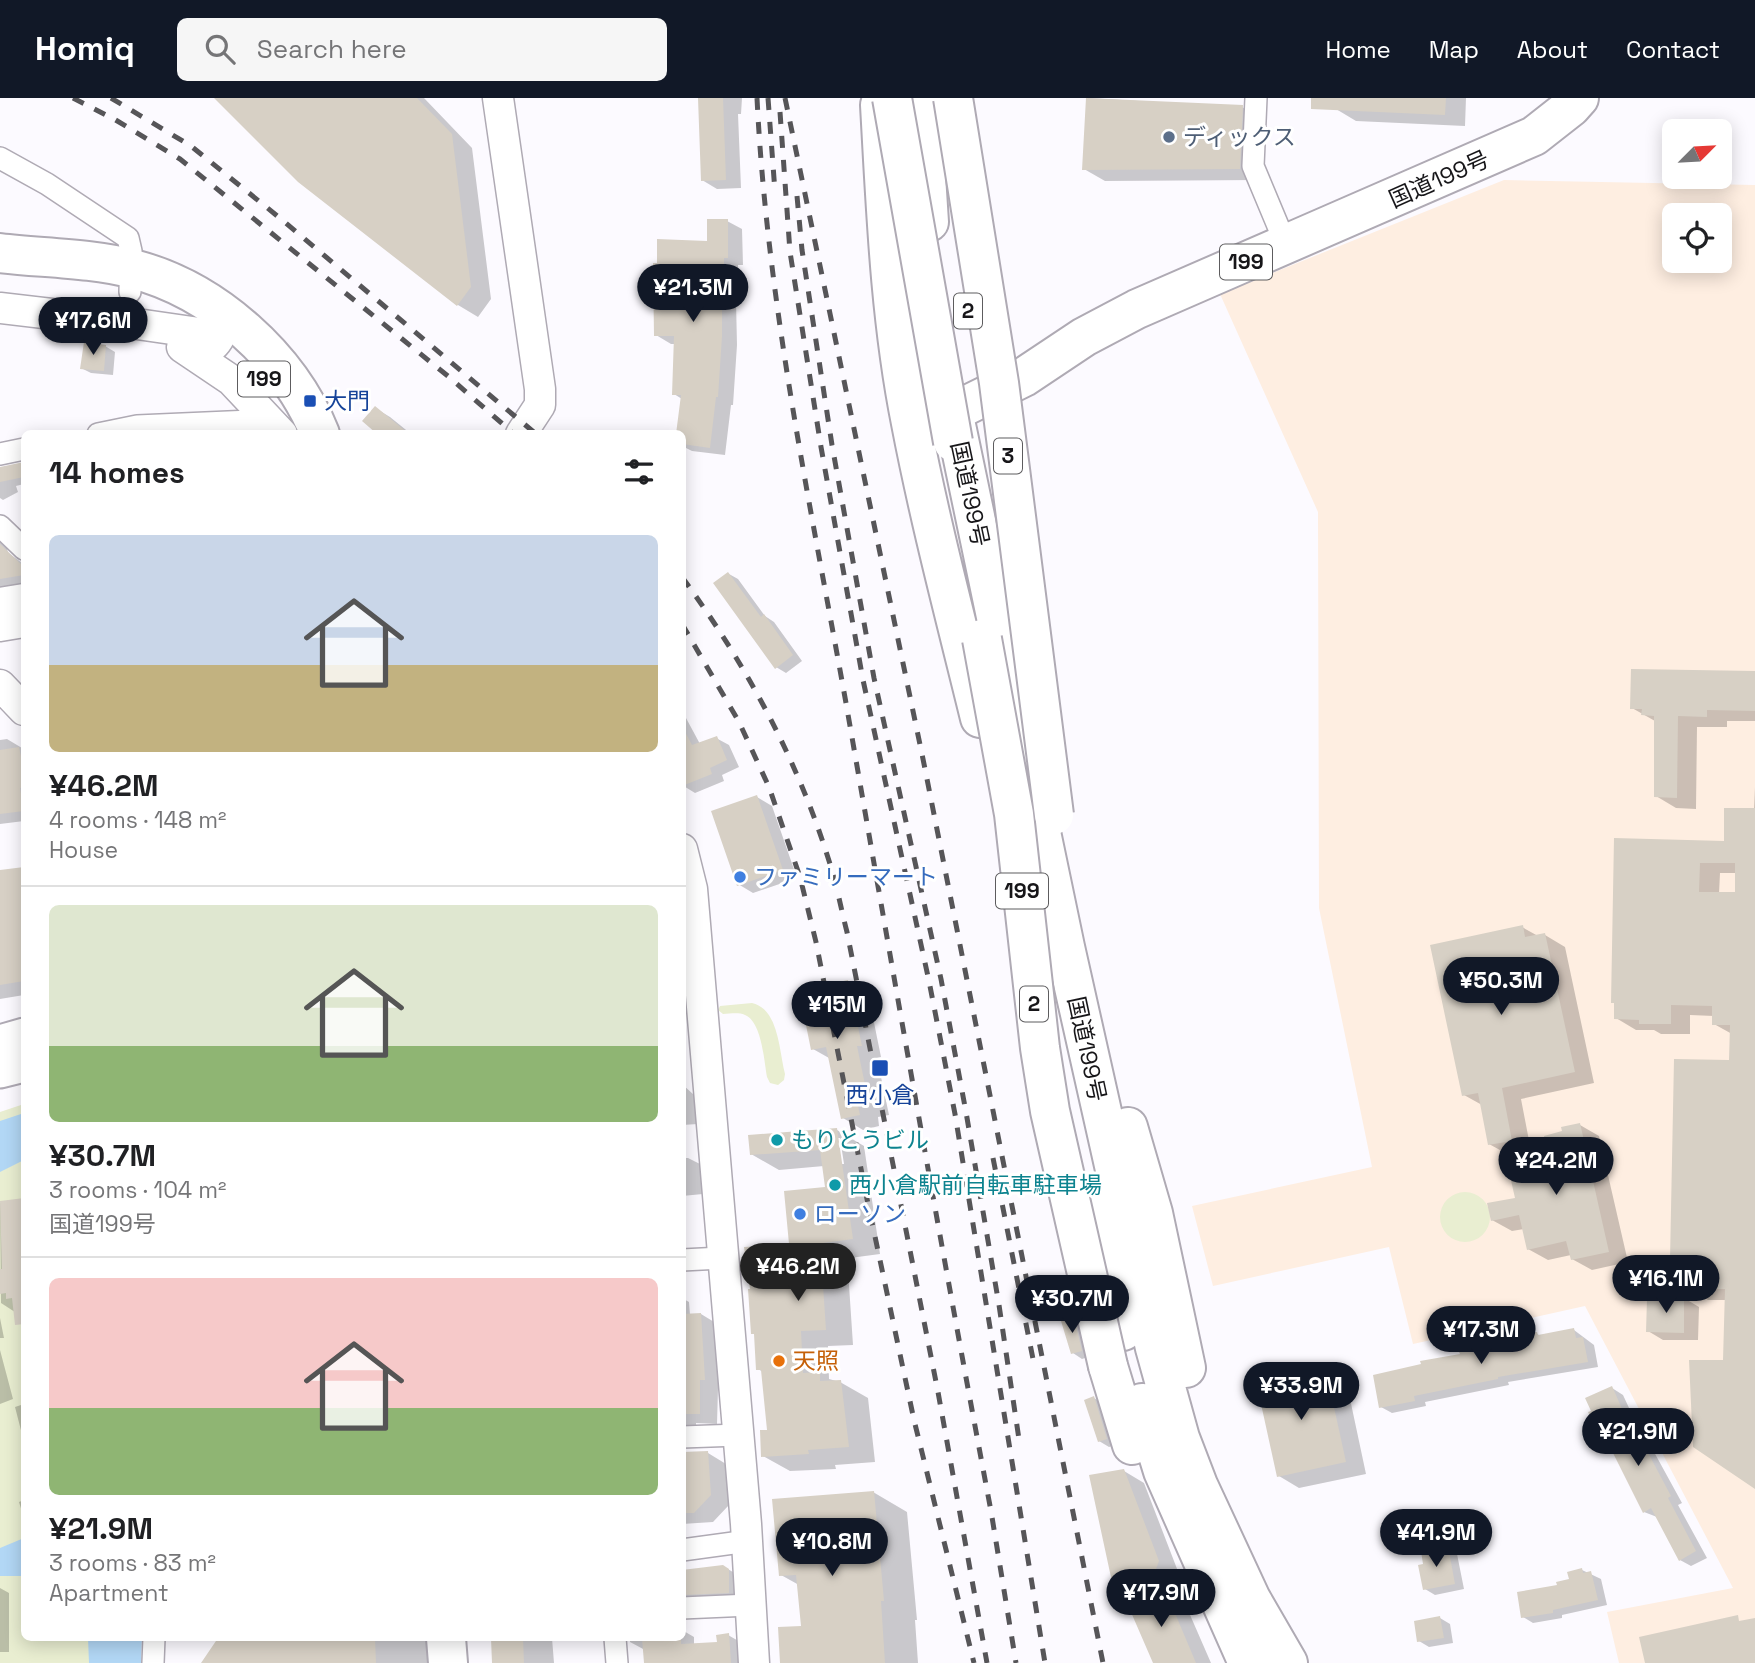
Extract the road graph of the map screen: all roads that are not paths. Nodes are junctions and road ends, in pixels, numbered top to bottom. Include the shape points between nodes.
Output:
1 (498, 98) edge
2 (880, 98) edge
3 (892, 98) edge
4 (909, 98) edge
5 (921, 98) edge
6 (938, 98) edge
7 (953, 98) edge
8 (1256, 98) edge
9 (1579, 98) edge
10 (0, 158) edge
11 (1286, 245) junction
12 (0, 253) edge
13 (0, 277) edge
14 (130, 280) junction
15 (0, 308) edge
16 (88, 318) junction
17 (214, 320) junction
18 (184, 348) junction
19 (910, 422) junction
20 (953, 427) junction
21 (282, 429) edge
22 (118, 430) edge
23 (318, 430) edge
24 (524, 430) edge
25 (21, 450) edge
26 (0, 454) edge
27 (0, 526) edge
28 (21, 546) edge
29 (21, 600) edge
30 (0, 603) edge
31 (21, 622) edge
32 (0, 626) edge
33 (0, 685) edge
34 (21, 707) edge
35 (1054, 815) junction
36 (686, 865) edge
37 (692, 1012) edge
38 (21, 1036) edge
39 (0, 1042) edge
40 (21, 1066) edge
41 (0, 1071) edge
42 (722, 1258) junction
43 (686, 1260) edge
44 (739, 1435) junction
45 (686, 1437) edge
46 (748, 1541) junction
47 (686, 1549) edge
48 (750, 1605) junction
49 (686, 1608) edge
50 (154, 1641) edge
51 (424, 1641) edge
52 (446, 1641) edge
53 (615, 1641) edge
54 (1267, 1662) edge
55 (153, 1663) edge
56 (425, 1663) edge
57 (448, 1663) edge
58 (617, 1663) edge
59 (754, 1663) edge

1 - 24 street via 540,390 540,405
2 - 19 highway, 国道199号 / 199 via 895,318
3 - 20 highway, bridge
4 - 20 highway, 2, bridge
5 - 20 highway, 国道199号 / 199 via 932,256
6 - 35 highway, 2, bridge via 999,523
7 - 35 highway, 3, bridge via 999,383
8 - 11 street via 1253,166
9 - 11 highway, 国道199号 / 199 via 1534,136
10 - 14 street via 128,238
11 - 20 highway, 国道199号 / 199 via 1137,309 1084,337
12 - 14 highway, 199
13 - 14 highway, 199
14 - 17 highway, 199 via 177,308
15 - 16 street
16 - 17 street
16 - 18 street via 136,329
17 - 18 street via 216,343 200,353
17 - 21 highway, 199 via 270,387
17 - 23 highway, 199 via 272,358 304,401
18 - 21 street via 231,380
19 - 20 highway, 国道199号 / 199
19 - 54 highway, 国道199号 / 199 via 1143,1407 1163,1471
20 - 54 highway, 国道199号 / 199 via 1155,1348 1180,1438 1251,1600
20 - 54 highway, 2, bridge via 982,639 1014,814 1046,1086 1108,1366 1128,1433 1189,1583
21 - 22 street via 137,426
25 - 26 street
27 - 28 street
29 - 30 street
31 - 32 street
33 - 34 street
35 - 54 highway, 2 via 1093,1009 1153,1213 1180,1339
36 - 37 street via 692,889
37 - 42 street
38 - 39 main road
40 - 41 main road
42 - 43 street
42 - 44 street
44 - 45 street
44 - 46 street
46 - 47 street
46 - 48 street
48 - 49 street
48 - 59 street
50 - 55 street
51 - 56 highway
52 - 57 highway
53 - 58 street

